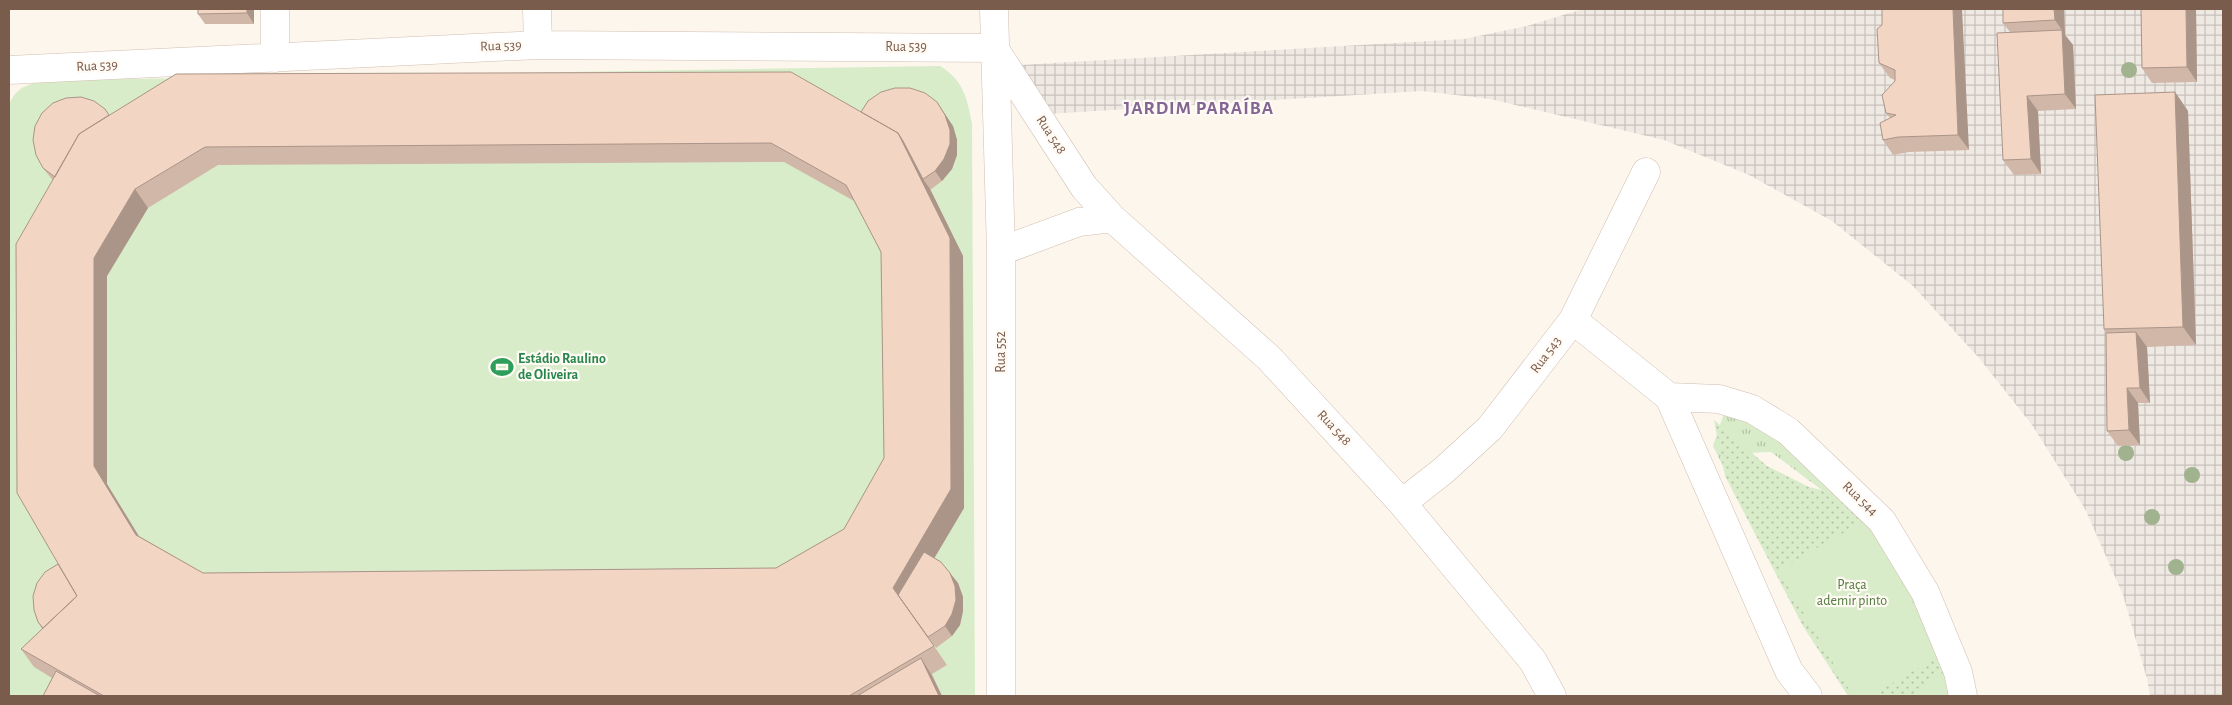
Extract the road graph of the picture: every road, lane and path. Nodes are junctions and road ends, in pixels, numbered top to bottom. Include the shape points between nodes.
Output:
1 (275, 9) edge
2 (537, 9) edge
3 (996, 12) edge
4 (538, 45) junction
5 (994, 48) junction
6 (275, 58) junction
7 (9, 70) edge
8 (1646, 172) dead end
9 (1112, 218) junction
10 (1001, 251) junction
11 (1573, 320) junction
12 (1669, 397) junction
13 (1402, 502) junction
14 (1532, 661) junction
15 (1001, 696) edge
16 (1532, 696) edge
17 (1552, 696) edge
18 (1808, 696) edge
19 (1963, 696) edge

1 - 6 street
2 - 4 street
3 - 5 street, Rua 552
4 - 5 street, Rua 539
4 - 6 street, Rua 539
5 - 9 street, Rua 548 via 1084,187
5 - 10 street, Rua 552
6 - 7 street, Rua 539
8 - 11 street, Rua 543
9 - 10 street via 1079,222
9 - 13 street, Rua 548 via 1269,358
10 - 15 street, Rua 552
11 - 12 street
11 - 13 street, Rua 543 via 1490,428 1443,472
12 - 18 street via 1789,671
12 - 19 street, Rua 544 via 1719,398 1752,408 1788,431 1882,520 1924,592 1958,672
13 - 14 street, Rua 548
14 - 16 street
14 - 17 street, Rua 548

